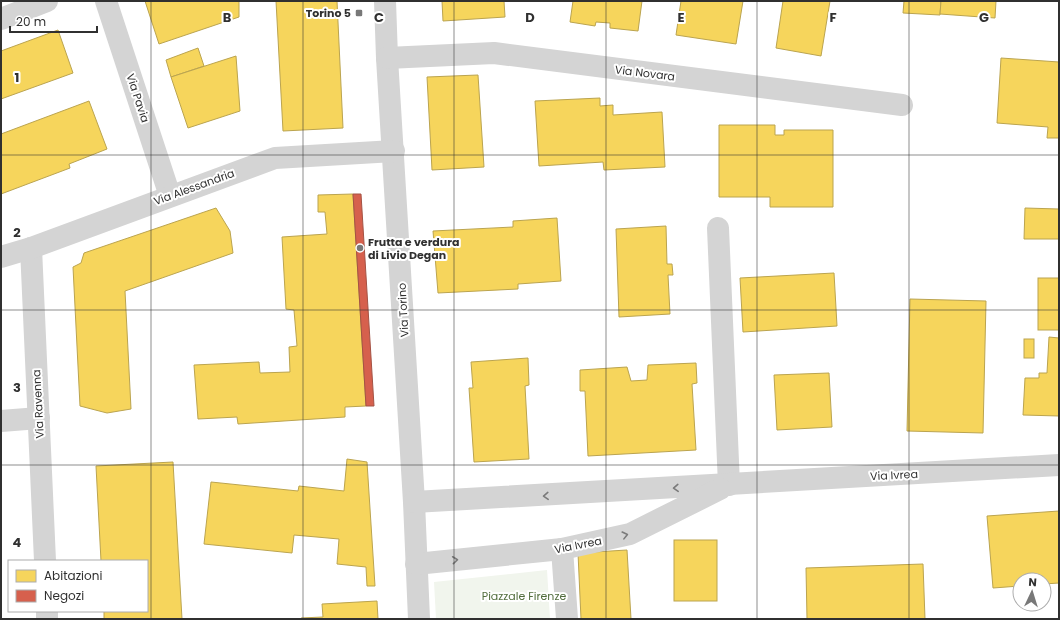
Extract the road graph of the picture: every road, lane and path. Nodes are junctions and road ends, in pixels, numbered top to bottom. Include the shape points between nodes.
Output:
1 (47, 1) edge
2 (106, 1) edge
3 (385, 1) edge
4 (1, 19) edge
5 (387, 58) junction
6 (902, 105) dead end
7 (394, 151) junction
8 (170, 196) junction
9 (718, 228) dead end
10 (31, 248) junction
11 (1, 257) edge
12 (39, 418) junction
13 (1, 421) edge
14 (1059, 465) edge
15 (729, 485) junction
16 (414, 502) junction
17 (562, 549) junction
18 (45, 560) edge
19 (416, 564) junction
20 (419, 619) edge
21 (567, 619) edge

1 - 4 street
2 - 8 street, Via Pavia
3 - 5 street, Via Torino
5 - 6 street, Via Novara via 494,53
5 - 7 street, Via Torino
7 - 8 street, Via Alessandria via 275,158
7 - 16 street, Via Torino
8 - 10 street, Via Alessandria
9 - 15 street
10 - 11 street, Via Alessandria
10 - 12 street, Via Ravenna
12 - 13 street
12 - 18 street, Via Ravenna
14 - 15 street, Via Ivrea
15 -> 16 street, Via Ivrea
17 -> 15 street, Via Ivrea via 630,534
16 - 19 street, Via Torino
19 -> 17 street, Via Ivrea
17 - 21 street
19 - 20 street, Via Torino

